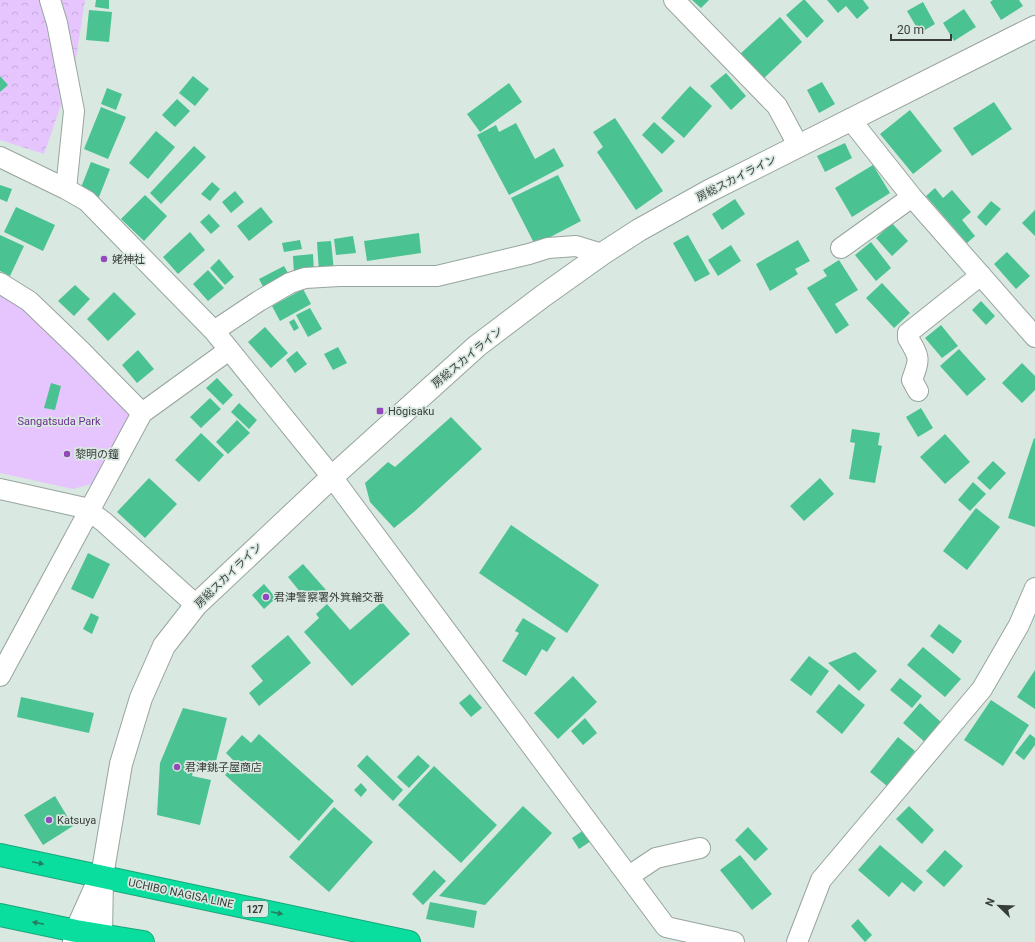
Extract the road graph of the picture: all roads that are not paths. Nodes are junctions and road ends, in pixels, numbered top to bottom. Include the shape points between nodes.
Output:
1 (50, 0) edge
2 (674, 0) edge
3 (1035, 27) edge
4 (850, 119) junction
5 (798, 145) junction
6 (0, 157) edge
7 (66, 189) junction
8 (912, 196) junction
9 (841, 248) dead end
10 (602, 254) junction
11 (981, 275) junction
12 (0, 283) edge
13 (214, 331) junction
14 (1035, 337) edge
15 (229, 350) junction
16 (918, 391) dead end
17 (142, 413) junction
18 (332, 477) junction
19 (0, 489) edge
20 (89, 511) junction
21 (1035, 588) edge
22 (196, 605) junction
23 (0, 676) edge
24 (700, 848) dead end
25 (0, 855) edge
26 (102, 876) junction
27 (629, 876) junction
28 (0, 915) edge
29 (75, 936) edge
30 (100, 938) edge
31 (143, 942) edge
32 (408, 942) edge
33 (734, 942) edge
34 (797, 942) edge

1 - 7 street via 74,111
2 - 5 street via 777,106
3 - 4 main road, 房総スカイライン
4 - 5 main road, 房総スカイライン
4 - 8 street
5 - 10 main road, 房総スカイライン via 709,191
6 - 7 street
7 - 13 street via 87,201
8 - 9 street
8 - 11 street
10 - 13 street via 576,246 548,248 438,276 305,278 290,283
10 - 18 main road, 房総スカイライン via 477,346
11 - 14 street
11 - 16 street via 908,333 919,360 912,380
12 - 17 street via 29,302
13 - 15 street
15 - 17 street
15 - 18 street
17 - 20 street
18 - 22 main road, 房総スカイライン
18 - 27 street
19 - 20 street via 63,502
20 - 22 street
20 - 23 street
21 - 34 street via 1019,625 982,689 821,880
22 - 26 main road, 房総スカイライン via 164,646 141,698 121,764
24 - 27 street via 656,858
25 -> 26 highway, UCHIBO NAGISA LINE / 127
26 - 29 main road
26 - 30 main road
26 -> 32 highway, UCHIBO NAGISA LINE / 127
27 - 33 street via 666,927
29 -> 28 highway
29 - 30 highway
30 - 31 highway

